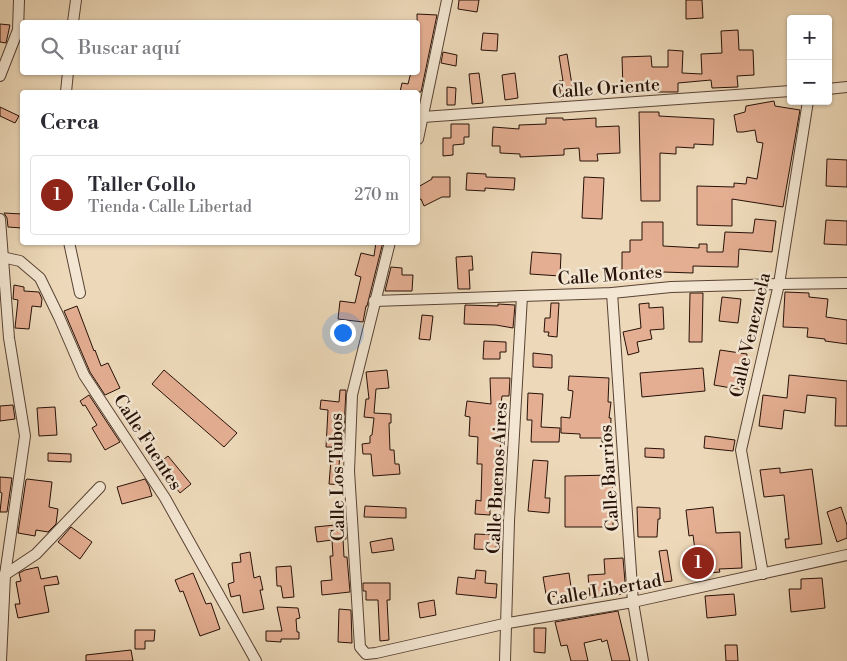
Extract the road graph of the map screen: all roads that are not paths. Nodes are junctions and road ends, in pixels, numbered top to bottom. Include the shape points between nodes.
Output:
1 (19, 0) edge
2 (76, 0) edge
3 (447, 0) edge
4 (73, 20) edge
5 (68, 75) edge
6 (0, 76) edge
7 (847, 87) edge
8 (832, 89) edge
9 (66, 90) edge
10 (787, 91) edge
11 (807, 105) edge
12 (423, 117) junction
13 (420, 130) edge
14 (0, 219) edge
15 (70, 245) edge
16 (389, 245) edge
17 (2, 256) junction
18 (847, 283) edge
19 (779, 284) junction
20 (80, 293) dead end
21 (612, 293) junction
22 (522, 296) junction
23 (374, 301) junction
24 (100, 487) dead end
25 (847, 555) edge
26 (763, 574) junction
27 (3, 576) edge
28 (633, 602) junction
29 (508, 623) junction
30 (366, 654) joint
31 (1, 661) edge
32 (256, 661) edge
33 (505, 661) edge
34 (643, 661) edge

1 - 6 street via 18,30
2 - 4 street
3 - 12 street
5 - 9 street
7 - 8 street
10 - 12 street, Calle Oriente
11 - 19 street, Calle Venezuela
12 - 13 street
14 - 17 street
15 - 20 street
16 - 23 street, Calle Los Tubos
17 - 27 street via 9,338 25,436
17 - 32 street, Calle Fuentes via 20,261 40,278 84,375 165,498
18 - 19 street, Calle Montes
19 - 21 street, Calle Montes via 671,287
19 - 26 street, Calle Venezuela via 741,450
21 - 22 street, Calle Montes
21 - 28 street, Calle Barrios
22 - 23 street, Calle Montes
22 - 29 street, Calle Buenos Aires via 509,521
23 - 30 street, Calle Los Tubos via 352,394 349,471 360,647
24 - 27 street via 36,554
25 - 26 street, Calle Libertad
26 - 28 street, Calle Libertad
27 - 31 street
28 - 29 street, Calle Libertad
28 - 34 street, Calle Barrios
29 - 30 street, Calle Libertad
29 - 33 street, Calle Buenos Aires

